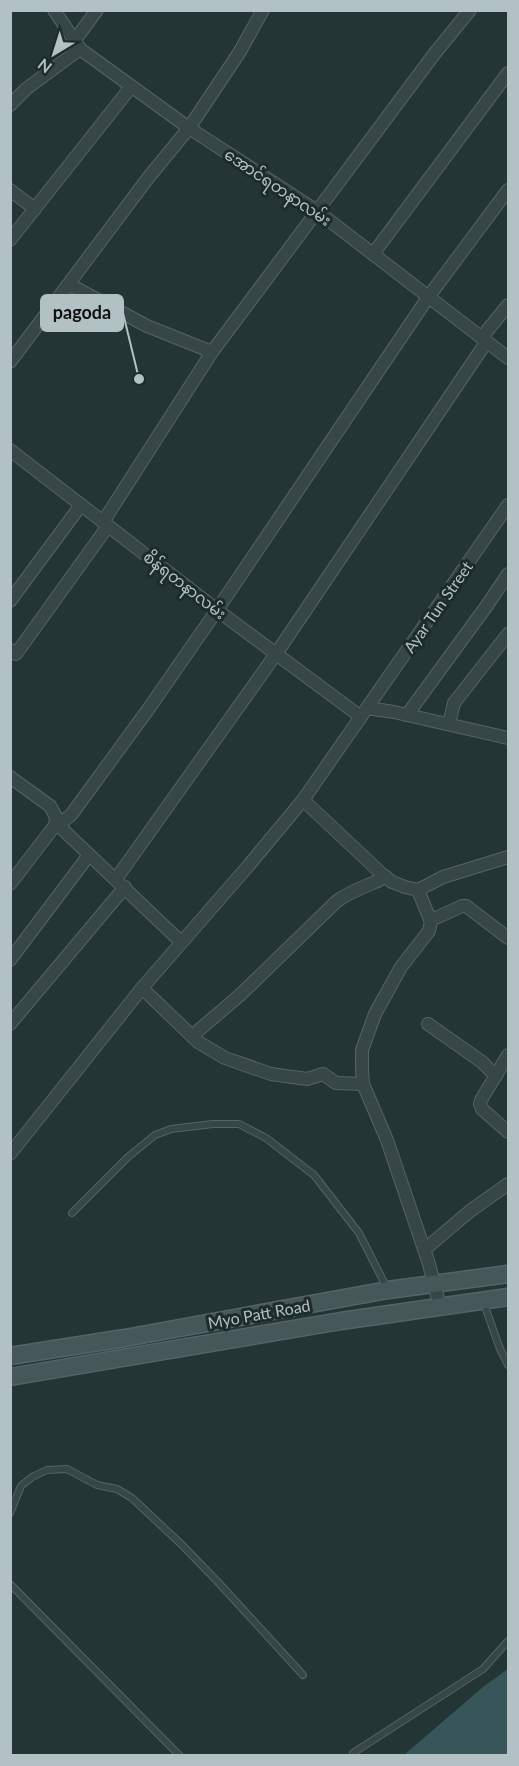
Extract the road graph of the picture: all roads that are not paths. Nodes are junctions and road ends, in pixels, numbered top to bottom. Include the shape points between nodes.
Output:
1 (54, 10) edge
2 (97, 10) edge
3 (470, 10) edge
4 (259, 12) edge
5 (78, 44) junction
6 (508, 73) edge
7 (131, 87) junction
8 (10, 105) edge
9 (189, 128) junction
10 (10, 190) edge
11 (508, 190) edge
12 (34, 209) junction
13 (317, 211) junction
14 (10, 240) edge
15 (373, 254) junction
16 (70, 285) junction
17 (429, 296) junction
18 (508, 305) edge
19 (484, 339) junction
20 (213, 352) junction
21 (13, 355) edge
22 (508, 358) edge
23 (10, 450) edge
24 (81, 505) junction
25 (508, 505) edge
26 (106, 524) junction
27 (508, 574) edge
28 (10, 601) edge
29 (217, 610) junction
30 (508, 634) edge
31 (276, 654) junction
32 (12, 655) edge
33 (364, 713) junction
34 (407, 715) junction
35 (449, 724) junction
36 (508, 738) edge
37 (13, 782) edge
38 (303, 800) junction
39 (57, 824) junction
40 (89, 855) junction
41 (508, 857) edge
42 (386, 877) junction
43 (121, 883) junction
44 (10, 884) edge
45 (418, 890) junction
46 (430, 919) junction
47 (508, 938) edge
48 (181, 942) junction
49 (10, 960) edge
50 (142, 988) junction
51 (10, 1024) edge
52 (428, 1024) dead end
53 (192, 1036) junction
54 (508, 1055) edge
55 (496, 1076) junction
56 (363, 1084) junction
57 (508, 1132) edge
58 (10, 1154) edge
59 (508, 1185) edge
60 (72, 1213) dead end
61 (424, 1250) junction
62 (508, 1274) edge
63 (434, 1284) junction
64 (388, 1290) junction
65 (508, 1297) edge
66 (338, 1299) junction
67 (483, 1301) junction
68 (440, 1307) junction
69 (341, 1321) junction
70 (125, 1338) junction
71 (10, 1356) edge
72 (128, 1358) junction
73 (508, 1365) edge
74 (10, 1377) edge
75 (10, 1512) edge
76 (10, 1584) edge
77 (508, 1641) edge
78 (303, 1675) dead end
79 (353, 1753) dead end
80 (180, 1755) edge

1 - 5 street, အောင်ရတနာလမ်း
2 - 5 street
3 - 13 street
4 - 9 street via 239,53
5 - 7 street, အောင်ရတနာလမ်း
5 - 8 street
6 - 15 street
7 - 9 street, အောင်ရတနာလမ်း
7 - 12 street
9 - 13 street, အောင်ရတနာလမ်း
9 - 16 street
10 - 12 street
11 - 17 street
12 - 14 street
13 - 15 street, အောင်ရတနာလမ်း
13 - 20 street
15 - 17 street, အောင်ရတနာလမ်း
16 - 20 street via 147,326
16 - 21 street
17 - 19 street, အောင်ရတနာလမ်း
17 - 29 street
18 - 19 street
19 - 22 street, အောင်ရတနာလမ်း
19 - 31 street
20 - 26 street
23 - 24 street, စိန်ရတနာလမ်း
24 - 26 street, စိန်ရတနာလမ်း
24 - 28 street
25 - 33 street, Ayar Tun Street
26 - 29 street, စိန်ရတနာလမ်း
26 - 32 street
27 - 34 street
29 - 31 street, စိန်ရတနာလမ်း
29 - 39 street via 71,815
30 - 35 street via 454,703
31 - 33 street, စိန်ရတနာလမ်း
31 - 43 street
33 - 34 street
33 - 38 street, Ayar Tun Street
34 - 35 street
35 - 36 street
37 - 39 street via 50,806
38 - 42 street
38 - 48 street, Ayar Tun Street
39 - 40 street
39 - 44 street
40 - 43 street
40 - 49 street
41 - 45 street via 443,877
42 - 45 street
42 - 53 street via 337,901
43 - 48 street
43 - 51 street
45 - 46 street
46 - 47 street via 466,906
46 - 56 street via 429,931 401,967 375,1014 362,1050
48 - 50 street, Ayar Tun Street
50 - 53 street
50 - 58 street, Ayar Tun Street
52 - 55 street
53 - 56 street via 225,1058 271,1074 307,1079 323,1074 336,1083
54 - 55 street
55 - 57 street via 480,1104
56 - 61 street via 387,1140
59 - 61 street
60 - 64 lane via 155,1135 171,1129 239,1124 266,1138 314,1175 359,1233
61 - 63 street
62 - 63 main road, Myo Patt Road
63 - 64 main road, Myo Patt Road
63 - 68 street
64 - 66 main road, Myo Patt Road
65 - 67 main road, Myo Patt Road
66 - 69 main road
66 - 70 main road, Myo Patt Road
67 - 68 main road, Myo Patt Road
67 - 73 lane
68 - 69 main road, Myo Patt Road
69 - 72 main road, Myo Patt Road
70 - 71 main road, Myo Patt Road
70 - 72 main road
72 - 74 main road, Myo Patt Road
75 - 78 lane via 21,1486 46,1470 67,1469 98,1485 117,1489 182,1545
76 - 80 lane
77 - 79 lane via 483,1669

